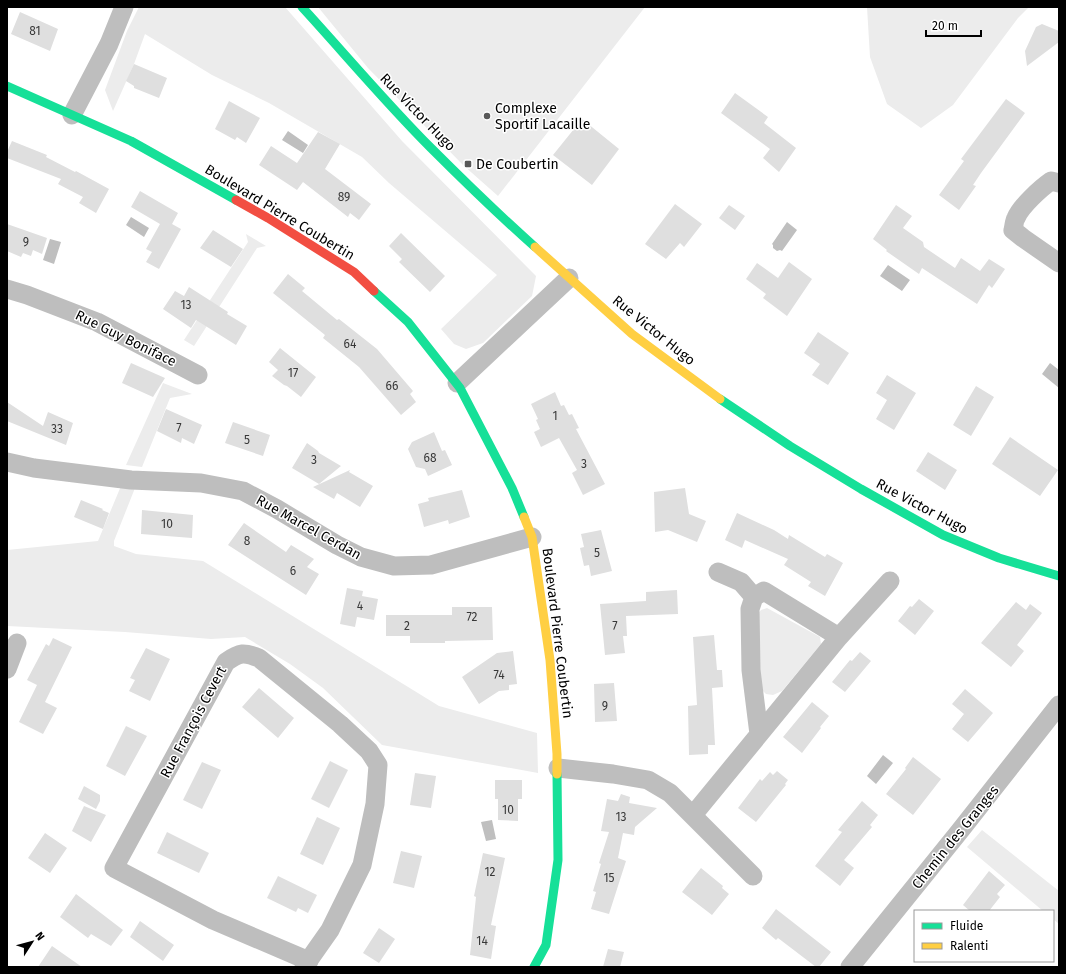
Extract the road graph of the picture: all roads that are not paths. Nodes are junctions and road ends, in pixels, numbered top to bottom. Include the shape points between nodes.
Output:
1 (124, 7) edge
2 (302, 7) edge
3 (7, 86) edge
4 (72, 115) junction
5 (1059, 183) edge
6 (1059, 263) edge
7 (569, 278) junction
8 (7, 289) edge
9 (198, 375) dead end
10 (457, 383) junction
11 (7, 462) edge
12 (532, 538) junction
13 (718, 572) dead end
14 (1059, 576) edge
15 (890, 581) dead end
16 (754, 597) junction
17 (839, 637) junction
18 (17, 643) dead end
19 (7, 669) edge
20 (1059, 705) edge
21 (759, 734) junction
22 (558, 768) junction
23 (693, 815) junction
24 (753, 876) dead end
25 (307, 964) edge
26 (534, 967) edge
27 (850, 967) edge

1 - 4 street via 109,44
2 - 7 street, Rue Victor Hugo via 431,148
3 - 4 street, Boulevard Pierre Coubertin
4 - 10 street, Boulevard Pierre Coubertin via 131,141 254,210 354,272 408,322
5 - 6 street via 1051,181 1030,200 1015,218 1013,230
7 - 10 street
7 - 14 street, Rue Victor Hugo via 632,334 707,391 796,450 943,535 999,558
8 - 9 street, Rue Guy Boniface via 97,322
10 - 12 street, Boulevard Pierre Coubertin via 512,488
11 - 12 street, Rue Marcel Cerdan via 34,468 131,480 201,483 243,491 361,557 394,566 431,565
12 - 22 street, Boulevard Pierre Coubertin via 550,660
13 - 16 street via 742,582
15 - 17 street
16 - 17 street via 764,591
16 - 21 street via 750,609 751,670
17 - 21 street
18 - 19 street
20 - 27 street, Chemin des Granges
21 - 23 street
22 - 23 street via 648,780 670,793
22 - 26 street, Boulevard Pierre Coubertin via 558,860 546,945
23 - 24 street
25 - 25 street, Rue François Cevert via 330,930 362,865 375,804 378,765 369,751 340,724 260,658 247,653 234,656 226,662 114,868 213,920

